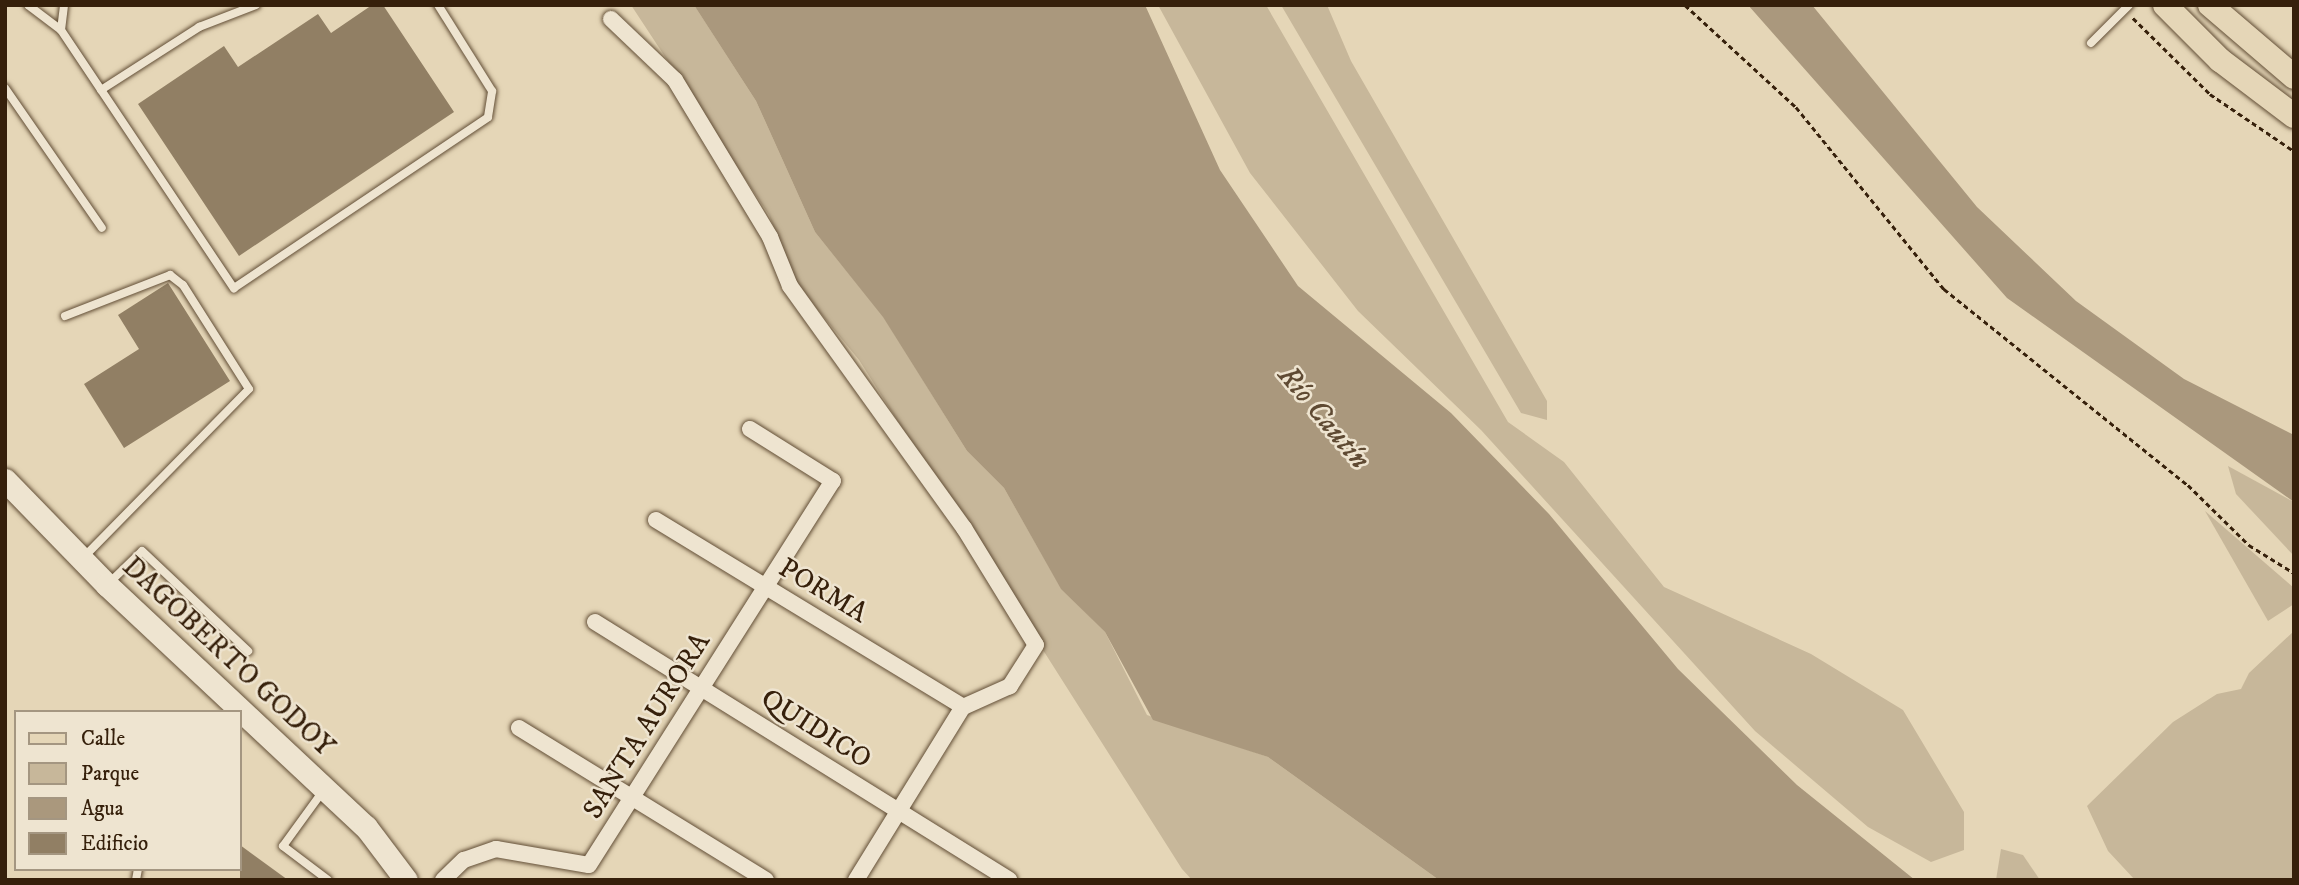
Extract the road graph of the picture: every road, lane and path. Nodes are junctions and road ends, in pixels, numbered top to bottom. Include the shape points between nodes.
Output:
1 (28, 5) edge
2 (64, 5) edge
3 (256, 5) edge
4 (438, 5) edge
5 (1685, 5) edge
6 (2165, 5) edge
7 (2210, 5) edge
8 (2127, 7) edge
9 (611, 19) dead end
10 (61, 30) junction
11 (2091, 43) dead end
12 (2294, 77) edge
13 (5, 88) edge
14 (100, 90) junction
15 (2294, 116) edge
16 (2294, 151) edge
17 (102, 228) dead end
18 (65, 316) dead end
19 (750, 429) dead end
20 (5, 480) edge
21 (656, 520) dead end
22 (82, 559) junction
23 (2294, 573) edge
24 (107, 585) junction
25 (766, 587) junction
26 (595, 622) dead end
27 (248, 651) dead end
28 (701, 689) junction
29 (963, 707) junction
30 (241, 710) edge
31 (242, 711) edge
32 (519, 728) dead end
33 (325, 789) junction
34 (632, 798) junction
35 (899, 811) junction
36 (328, 880) edge
37 (406, 880) edge
38 (443, 880) edge
39 (766, 880) edge
40 (856, 880) edge
41 (1009, 880) edge

1 - 10 lane
2 - 10 lane
3 - 14 lane via 200,27
4 - 14 lane via 492,91 488,117 234,288
5 - 23 path via 1796,107 1944,289 2188,485 2260,554
6 - 15 main road via 2220,60
7 - 12 main road
8 - 11 lane
8 - 16 path via 2210,94
9 - 29 street via 675,80 770,237 790,286 964,528 1036,645 1010,686
10 - 14 lane
13 - 17 lane
18 - 22 lane via 170,275 183,285 249,389
19 - 25 street, SANTA AURORA via 833,481
20 - 22 street, DAGOBERTO GODOY
21 - 25 street, PORMA
22 - 24 street, DAGOBERTO GODOY
24 - 27 lane via 142,551
24 - 30 street, DAGOBERTO GODOY
25 - 28 street, SANTA AURORA
25 - 29 street, PORMA
26 - 28 street, QUIDICO
28 - 34 street, SANTA AURORA
28 - 35 street, QUIDICO
29 - 35 street
31 - 33 street, DAGOBERTO GODOY
32 - 34 street
33 - 36 lane via 283,846
33 - 37 street, DAGOBERTO GODOY via 385,847
34 - 38 street, SANTA AURORA via 589,865 496,849 464,860
34 - 39 street
35 - 40 street
35 - 41 street, QUIDICO

